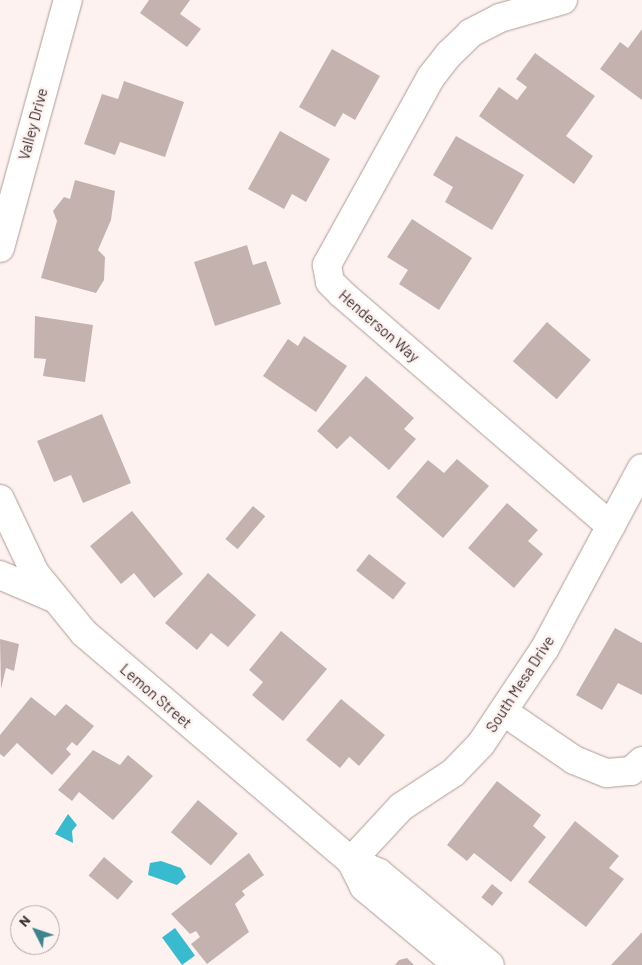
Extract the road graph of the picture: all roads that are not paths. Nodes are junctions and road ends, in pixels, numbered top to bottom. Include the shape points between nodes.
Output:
1 (563, 0) edge
2 (63, 2) edge
3 (0, 248) edge
4 (642, 468) edge
5 (0, 499) edge
6 (611, 526) junction
7 (0, 575) edge
8 (53, 597) junction
9 (504, 712) junction
10 (642, 761) edge
11 (351, 861) junction
12 (458, 965) edge
13 (490, 965) edge

1 - 6 street, Henderson Way via 500,18 471,33 449,54 431,77 327,265 330,282 342,294
2 - 3 street, Valley Drive
4 - 6 street, South Mesa Drive
5 - 8 street, Lemon Street via 23,553
6 - 9 street, South Mesa Drive
7 - 8 street
8 - 11 street, Lemon Street via 84,633 148,690
9 - 10 street via 574,760 606,773 631,772
9 - 11 street, South Mesa Drive via 467,760 401,807
11 - 12 street, Lemon Street via 364,887
11 - 13 street, Lemon Street via 380,873

